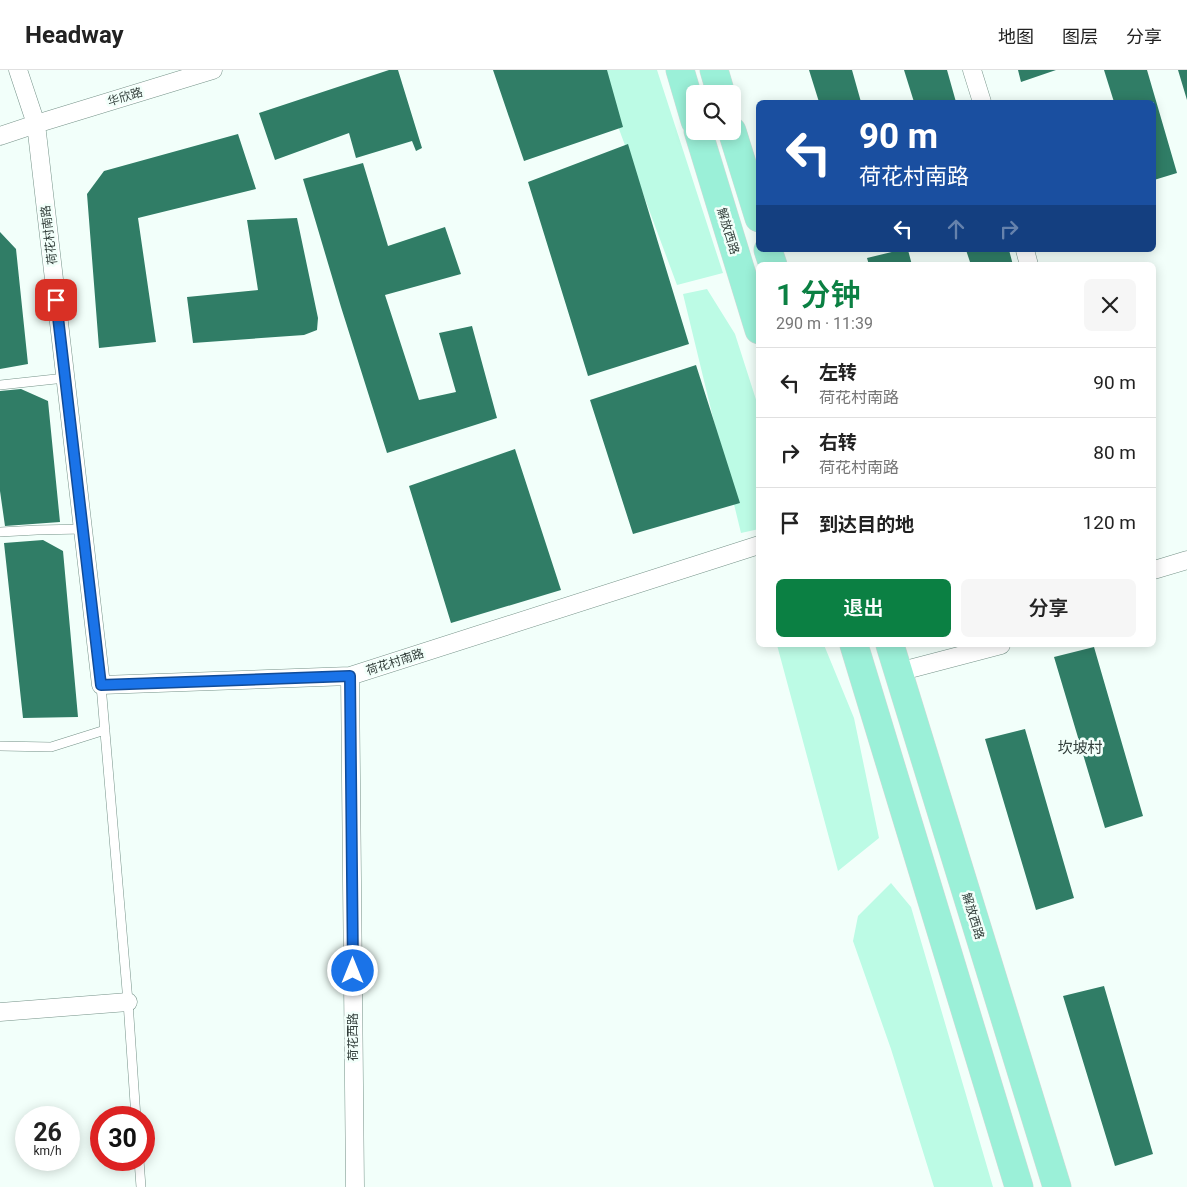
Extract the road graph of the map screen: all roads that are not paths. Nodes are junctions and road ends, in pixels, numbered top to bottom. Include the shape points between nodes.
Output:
1 (18, 70) edge
2 (214, 70) edge
3 (680, 70) edge
4 (714, 70) edge
5 (972, 70) edge
6 (718, 85) edge
7 (686, 90) edge
8 (981, 100) edge
9 (36, 124) junction
10 (0, 136) edge
11 (701, 140) edge
12 (735, 140) edge
13 (756, 208) edge
14 (756, 320) edge
15 (65, 378) junction
16 (0, 385) edge
17 (83, 529) junction
18 (0, 532) edge
19 (756, 545) edge
20 (1187, 560) edge
21 (1156, 569) edge
22 (855, 647) edge
23 (891, 647) edge
24 (993, 647) edge
25 (898, 672) junction
26 (350, 676) junction
27 (101, 685) junction
28 (105, 730) junction
29 (0, 746) edge
30 (128, 1002) junction
31 (0, 1012) edge
32 (135, 1106) edge
33 (140, 1171) edge
34 (141, 1187) edge
35 (355, 1187) edge
36 (1019, 1187) edge
37 (1057, 1187) edge

1 - 9 street
2 - 9 street, 华欣路
3 - 7 main road
4 - 6 main road
5 - 8 street
9 - 10 street, 华欣路
9 - 15 street, 荷花村南路
11 - 14 main road, 解放西路
12 - 13 main road
15 - 16 lane
15 - 17 street, 荷花村南路
17 - 18 lane
17 - 27 street, 荷花村南路
19 - 26 street, 荷花村南路
20 - 21 street
22 - 36 main road
23 - 25 main road, 解放西路
24 - 25 street
25 - 37 main road, 解放西路
26 - 27 street, 荷花村南路
26 - 35 street, 荷花西路
27 - 28 lane
28 - 29 lane via 51,747
28 - 30 lane
30 - 31 street
30 - 32 lane
33 - 34 lane

